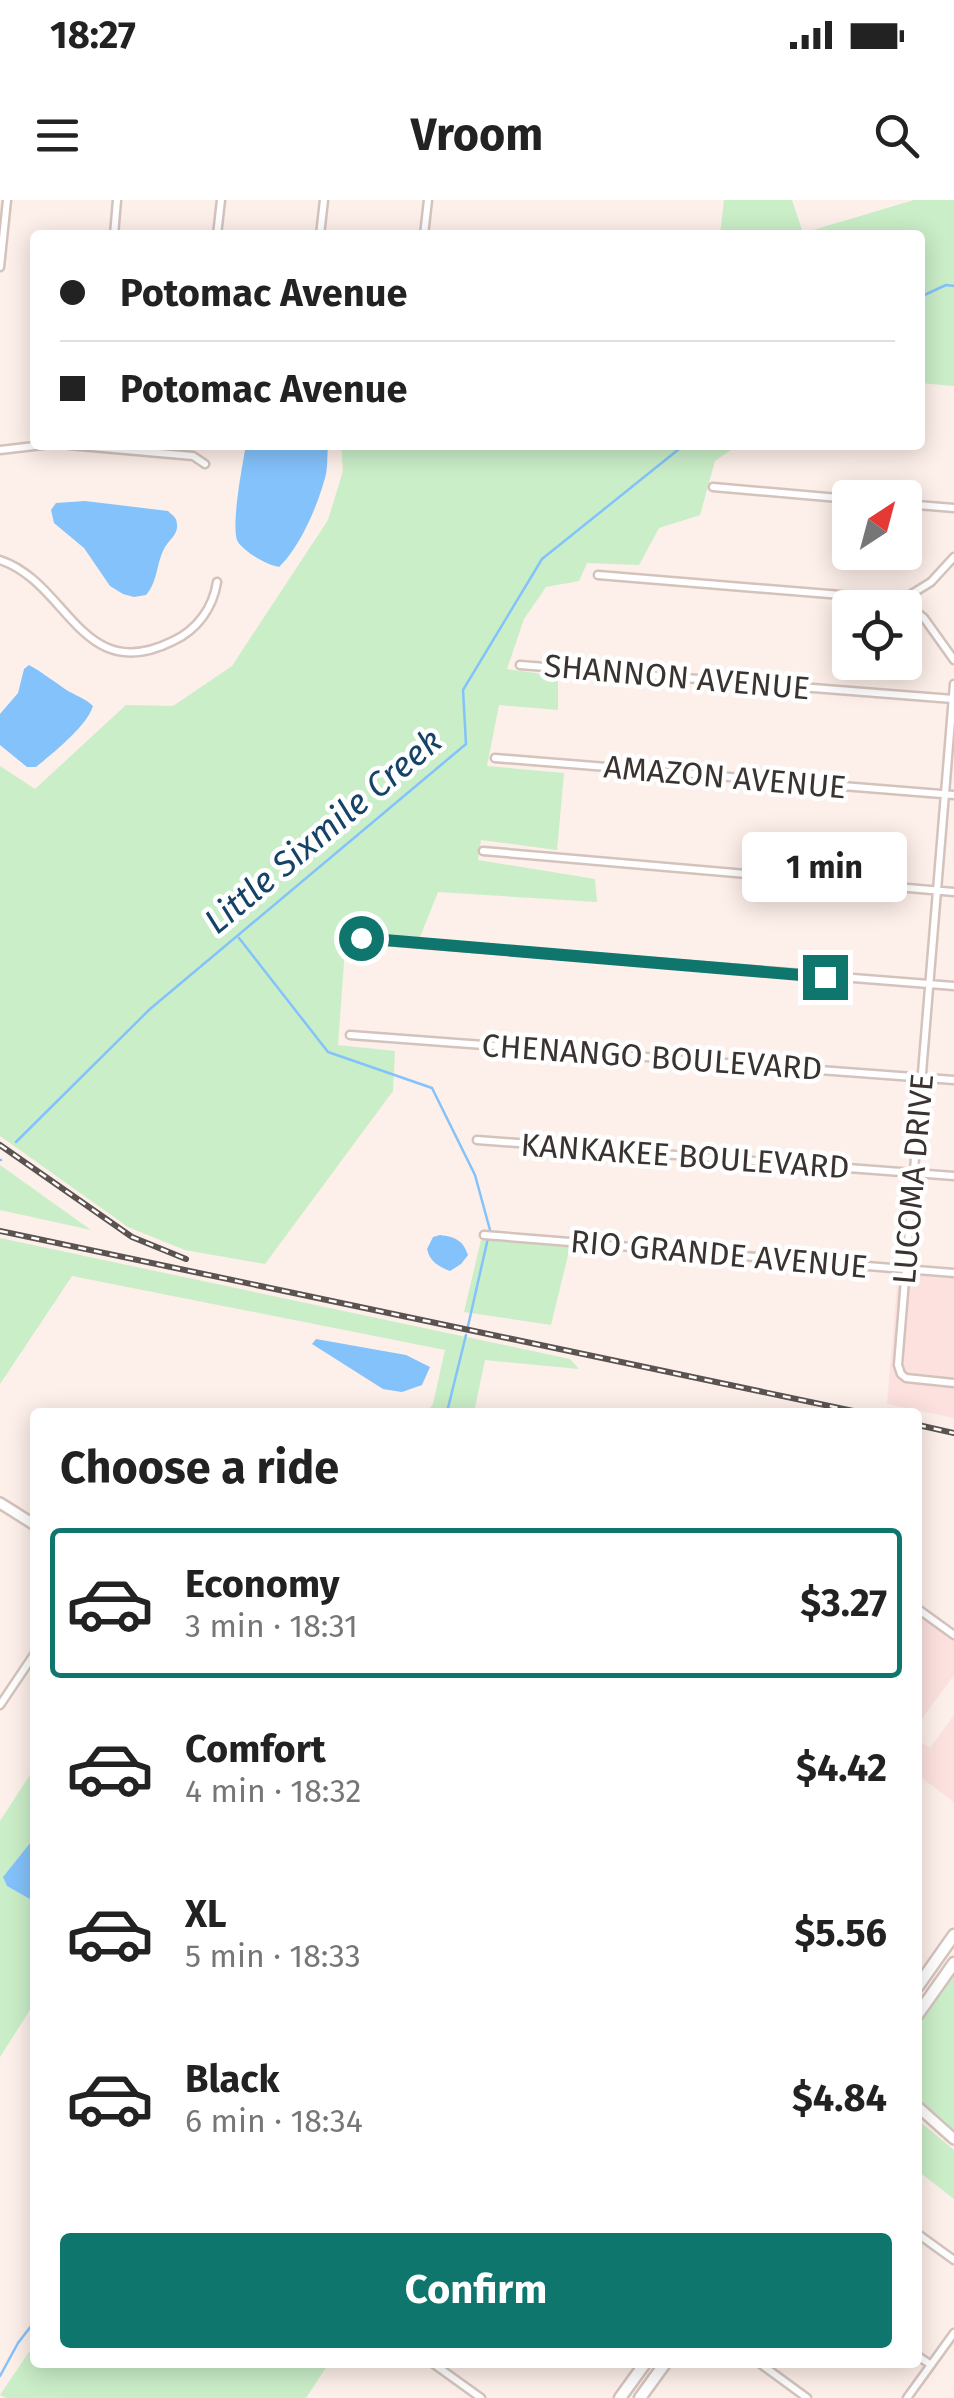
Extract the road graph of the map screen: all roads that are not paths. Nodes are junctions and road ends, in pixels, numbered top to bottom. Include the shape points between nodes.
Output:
1 (6, 200) edge
2 (117, 200) edge
3 (221, 200) edge
4 (324, 200) edge
5 (428, 200) edge
6 (114, 230) edge
7 (218, 230) edge
8 (321, 230) edge
9 (425, 230) edge
10 (0, 267) edge
11 (30, 447) edge
12 (0, 450) edge
13 (125, 450) edge
14 (205, 464) dead end
15 (713, 487) dead end
16 (832, 497) edge
17 (922, 505) edge
18 (954, 508) edge
19 (954, 557) edge
20 (0, 560) edge
21 (598, 575) dead end
22 (217, 582) dead end
23 (919, 590) edge
24 (832, 594) edge
25 (922, 616) edge
26 (954, 660) edge
27 (520, 665) dead end
28 (954, 684) edge
29 (953, 699) edge
30 (496, 758) dead end
31 (950, 795) edge
32 (483, 851) dead end
33 (938, 891) junction
34 (954, 892) edge
35 (361, 938) dead end
36 (931, 984) junction
37 (954, 986) edge
38 (350, 1035) dead end
39 (922, 1077) junction
40 (954, 1080) edge
41 (476, 1140) dead end
42 (915, 1173) junction
43 (954, 1176) edge
44 (484, 1235) dead end
45 (905, 1269) junction
46 (954, 1272) edge
47 (954, 1383) edge
48 (0, 1502) edge
49 (30, 1522) edge
50 (922, 1612) edge
51 (954, 1634) edge
52 (30, 1660) edge
53 (0, 1705) edge
54 (954, 1935) edge
55 (954, 1963) edge
56 (922, 1980) edge
57 (922, 2008) edge
58 (922, 2111) edge
59 (954, 2139) edge
60 (922, 2237) edge
61 (954, 2260) edge
62 (954, 2334) edge
63 (922, 2359) edge
64 (931, 2366) junction
65 (439, 2368) edge
66 (642, 2368) edge
67 (662, 2368) edge
68 (766, 2368) edge
69 (623, 2393) edge
70 (481, 2398) edge
71 (640, 2398) edge
72 (807, 2398) edge
73 (908, 2398) edge

1 - 10 street
2 - 6 street
3 - 7 street
4 - 8 street
5 - 9 street
11 - 12 street
13 - 14 street via 194,456
15 - 16 street
17 - 18 street
19 - 23 street
20 - 22 street via 38,582 82,632 127,652 180,638 206,613
21 - 24 street
25 - 26 street
27 - 29 street, SHANNON AVENUE
28 - 29 street, LUCOMA DRIVE
29 - 31 street, LUCOMA DRIVE
30 - 31 street, AMAZON AVENUE
31 - 33 street, LUCOMA DRIVE
32 - 33 street
33 - 34 street
33 - 36 street, LUCOMA DRIVE
35 - 36 street
36 - 37 street
36 - 39 street, LUCOMA DRIVE
38 - 39 street, CHENANGO BOULEVARD
39 - 40 street, CHENANGO BOULEVARD
39 - 42 street, LUCOMA DRIVE
41 - 42 street, KANKAKEE BOULEVARD
42 - 43 street, KANKAKEE BOULEVARD
42 - 45 street, LUCOMA DRIVE
44 - 45 street, RIO GRANDE AVENUE
45 - 46 street, RIO GRANDE AVENUE
45 - 47 street, LUCOMA DRIVE via 900,1374
48 - 49 street
50 - 51 street
52 - 53 street
54 - 56 main road
55 - 57 main road
58 - 59 street
60 - 61 street
62 - 64 street
63 - 64 street
64 - 73 street
65 - 70 street
66 - 69 main road
67 - 71 main road
68 - 72 street
69 - 71 street

